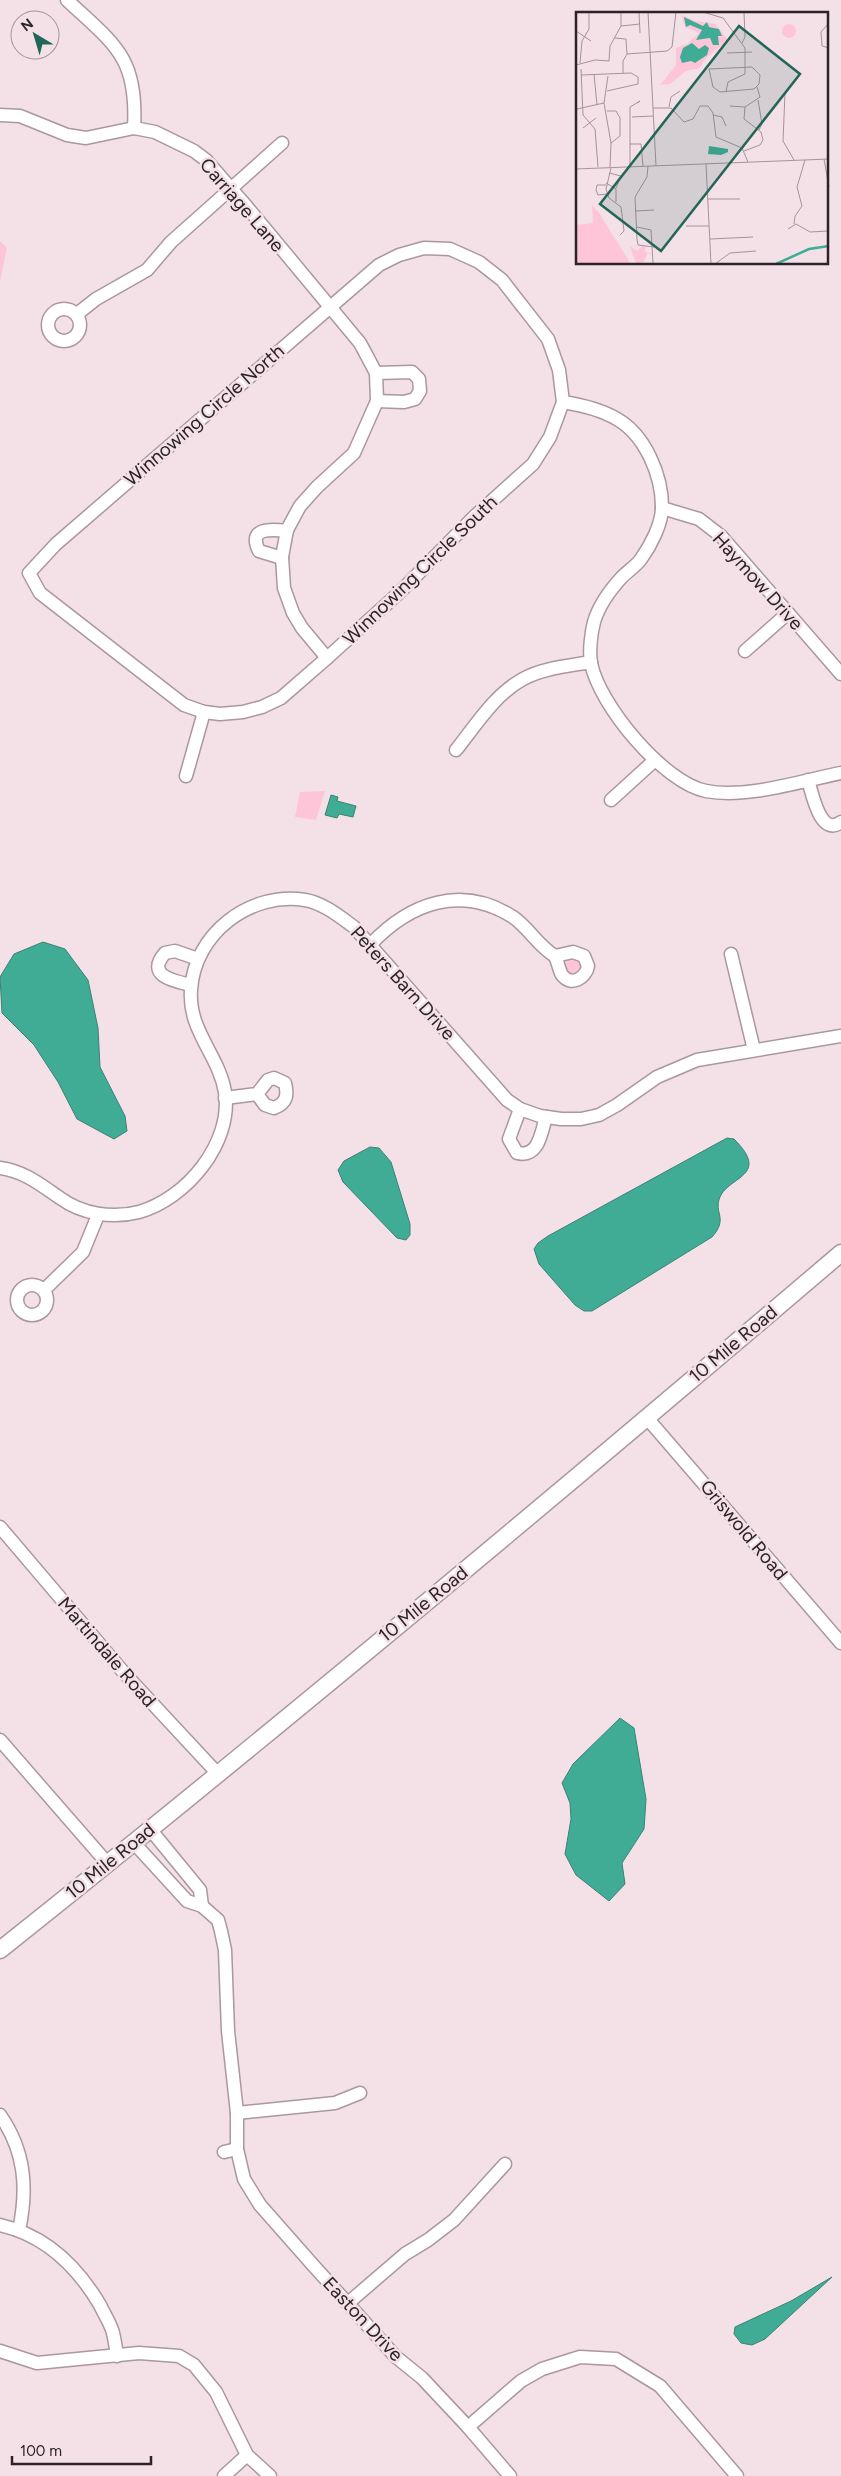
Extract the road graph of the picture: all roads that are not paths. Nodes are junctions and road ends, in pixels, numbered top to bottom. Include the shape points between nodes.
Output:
1 (67, 0) edge
2 (0, 115) edge
3 (134, 128) junction
4 (282, 143) dead end
5 (230, 188) junction
6 (331, 306) junction
7 (76, 314) dead end
8 (548, 339) joint
9 (376, 373) junction
10 (377, 401) junction
11 (563, 402) junction
12 (662, 508) junction
13 (287, 531) junction
14 (282, 558) junction
15 (788, 614) junction
16 (745, 650) dead end
17 (327, 658) junction
18 (591, 662) junction
19 (841, 674) edge
20 (184, 706) joint
21 (204, 712) junction
22 (456, 750) dead end
23 (655, 760) junction
24 (841, 773) edge
25 (186, 776) dead end
26 (808, 780) junction
27 (612, 800) dead end
28 (841, 822) edge
29 (371, 944) junction
30 (731, 954) dead end
31 (555, 956) dead end
32 (198, 959) junction
33 (191, 985) junction
34 (841, 1036) edge
35 (754, 1050) junction
36 (257, 1094) dead end
37 (225, 1098) junction
38 (520, 1109) junction
39 (546, 1116) junction
40 (0, 1168) edge
41 (98, 1215) junction
42 (841, 1253) edge
43 (44, 1290) dead end
44 (647, 1418) junction
45 (0, 1528) edge
46 (841, 1643) edge
47 (0, 1740) edge
48 (218, 1774) junction
49 (150, 1829) junction
50 (134, 1843) junction
51 (108, 1864) junction
52 (202, 1906) junction
53 (0, 1950) edge
54 (360, 2093) dead end
55 (237, 2113) junction
56 (0, 2115) edge
57 (505, 2164) dead end
58 (0, 2225) edge
59 (19, 2230) junction
60 (348, 2304) junction
61 (0, 2351) edge
62 (117, 2356) junction
63 (468, 2427) junction
64 (247, 2455) junction
65 (224, 2476) edge
66 (270, 2476) edge
67 (510, 2476) edge
68 (737, 2476) edge

1 - 3 street via 124,57 131,75
2 - 3 street, Carriage Lane via 20,116 67,135 86,138
3 - 5 street, Carriage Lane via 155,132 194,151
4 - 5 street
5 - 6 street, Carriage Lane
5 - 7 street via 171,242 147,270
6 - 8 street, Winnowing Circle North via 379,265 424,248 450,249 479,262 502,280
6 - 9 street, Carriage Lane via 360,343
6 - 20 street, Winnowing Circle North via 56,544 29,573 40,593
8 - 11 street, Winnowing Circle South via 559,370
9 - 10 street, Carriage Lane
9 - 10 street via 412,372 419,379 420,391 415,399 404,402
10 - 13 street, Carriage Lane via 354,453 316,487 300,506
11 - 12 street via 591,407 618,420 638,438 653,462
11 - 17 street, Winnowing Circle South via 550,437 533,464
12 - 15 street, Haymow Drive via 699,518 721,536
12 - 18 street via 658,525 640,560 606,596 594,621
13 - 14 street, Carriage Lane
13 - 14 street via 266,529 257,541 259,551
14 - 17 street, Carriage Lane via 284,588 293,613
15 - 16 street
15 - 19 street, Haymow Drive
17 - 21 street, Winnowing Circle South via 281,698 262,707 220,714
18 - 22 street via 523,679 491,706
18 - 23 street via 596,681 608,703
20 - 21 street, Winnowing Circle South
21 - 25 street
23 - 26 street via 666,771 706,791 744,793
23 - 27 street
24 - 26 street
26 - 28 street via 820,818 829,824
29 - 31 street via 413,910 440,902 463,900 488,905 513,917
29 - 32 street, Peters Barn Drive via 354,927 322,906 306,900 287,899 257,904 232,918 215,932
29 - 38 street, Peters Barn Drive via 493,1085
30 - 35 street
32 - 33 street, Peters Barn Drive
32 - 33 street via 175,951 165,953 158,965 164,977
33 - 37 street, Peters Barn Drive via 192,1011 198,1031 215,1062
34 - 35 street, Peters Barn Drive
35 - 39 street, Peters Barn Drive via 697,1060 678,1067 599,1114 581,1119
36 - 37 street
37 - 41 street, Peters Barn Drive via 218,1142 212,1154 183,1186 152,1208
38 - 39 street, Peters Barn Drive
38 - 39 street via 509,1139 517,1153 532,1152
40 - 41 street, Peters Barn Drive via 26,1175 61,1200
41 - 43 street via 83,1252
42 - 44 main road, 10 Mile Road
44 - 46 street, Griswold Road
44 - 48 main road, 10 Mile Road
45 - 48 street, Martindale Road via 125,1674
47 - 51 street
48 - 49 main road, 10 Mile Road
49 - 50 main road, 10 Mile Road
49 - 52 street, Easton Drive via 200,1890
50 - 51 main road, 10 Mile Road
50 - 52 street, Easton Drive via 187,1901
51 - 53 main road, 10 Mile Road
52 - 55 street, Easton Drive via 218,1920 222,1931 225,1950 222,2031
54 - 55 street via 335,2103
55 - 60 street, Easton Drive via 230,2150 244,2179 260,2205
56 - 59 street via 17,2145 22,2168 25,2192
57 - 60 street via 454,2220 405,2254
58 - 59 street
59 - 62 street via 34,2236 75,2269 92,2291 114,2333
60 - 63 street, Easton Drive via 396,2357 422,2378
61 - 62 street via 37,2362
62 - 64 street via 159,2353 179,2356 194,2365 216,2392
63 - 67 street, Easton Drive
63 - 68 street via 521,2381 542,2369 580,2357 616,2360 660,2386
64 - 65 street
64 - 66 street

